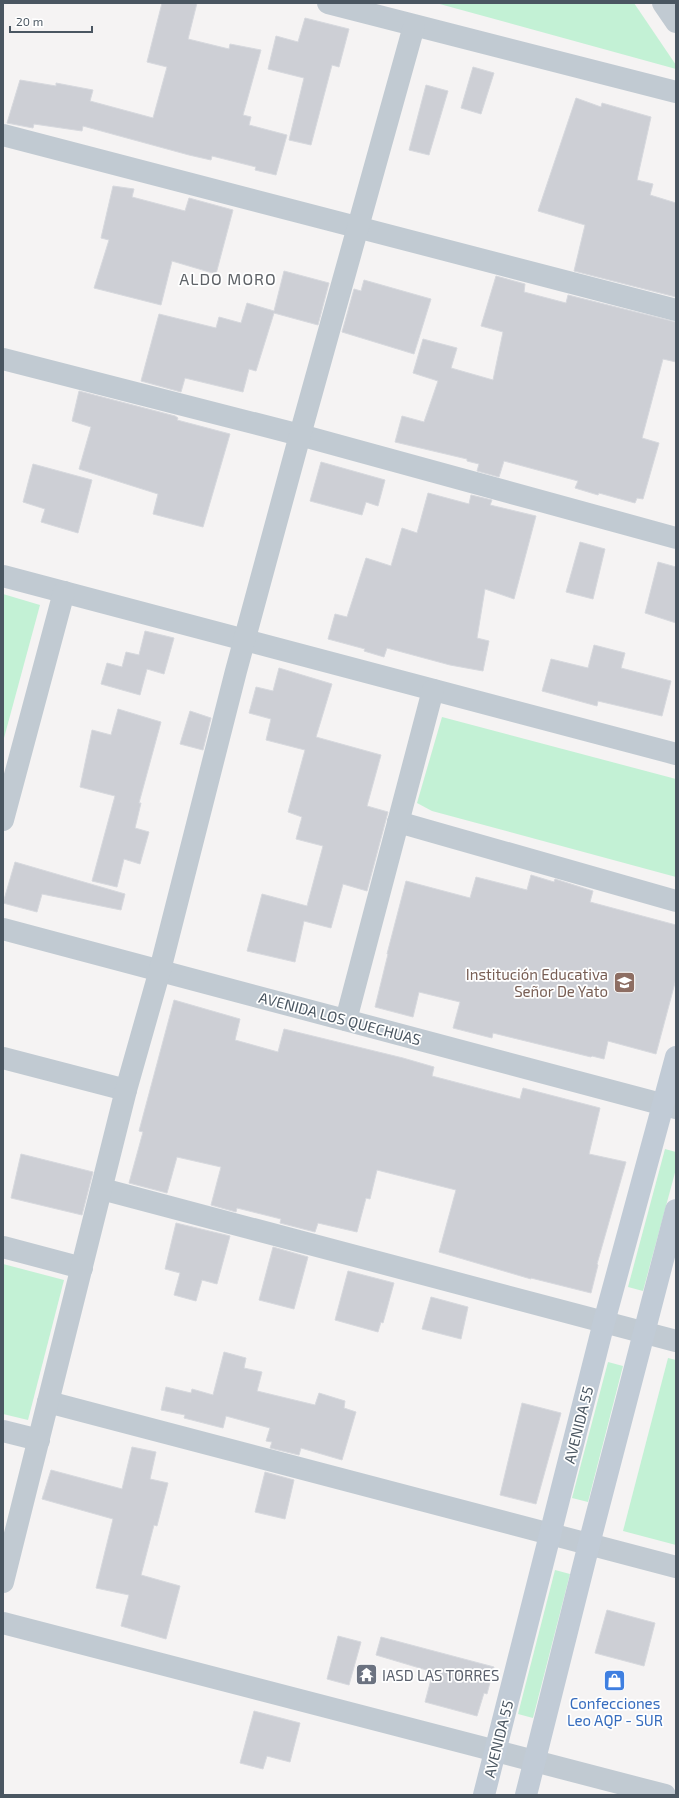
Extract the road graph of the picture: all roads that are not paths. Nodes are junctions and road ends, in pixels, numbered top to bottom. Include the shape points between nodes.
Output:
1 (328, 3) edge
2 (663, 3) edge
3 (676, 22) edge
4 (414, 26) junction
5 (676, 92) edge
6 (3, 135) edge
7 (359, 228) junction
8 (676, 310) edge
9 (3, 359) edge
10 (300, 435) junction
11 (676, 538) edge
12 (3, 576) edge
13 (64, 592) junction
14 (245, 639) junction
15 (433, 690) junction
16 (676, 754) edge
17 (11, 758) edge
18 (3, 820) edge
19 (398, 822) junction
20 (676, 901) edge
21 (3, 929) edge
22 (160, 970) junction
23 (346, 1020) junction
24 (676, 1056) edge
25 (3, 1058) edge
26 (126, 1090) junction
27 (670, 1107) edge
28 (102, 1189) junction
29 (676, 1210) edge
30 (3, 1247) edge
31 (82, 1268) junction
32 (604, 1322) junction
33 (643, 1332) junction
34 (676, 1341) edge
35 (48, 1402) junction
36 (3, 1431) edge
37 (39, 1440) junction
38 (551, 1534) junction
39 (589, 1544) junction
40 (676, 1567) edge
41 (3, 1582) edge
42 (3, 1623) edge
43 (495, 1752) junction
44 (534, 1762) junction
45 (484, 1795) edge
46 (526, 1795) edge
47 (665, 1795) edge

1 - 4 street
2 - 3 street
4 - 5 street
4 - 7 street
6 - 7 street
7 - 8 street
7 - 10 street
9 - 10 street
10 - 11 street
10 - 14 street
12 - 13 street
13 - 14 street
13 - 17 street
14 - 15 street
14 - 22 street
15 - 16 street
15 - 19 street
17 - 18 street
19 - 20 street
19 - 23 street
21 - 22 street, AVENIDA LOS QUECHUAS
22 - 23 street, AVENIDA LOS QUECHUAS
22 - 26 street
23 - 27 street, AVENIDA LOS QUECHUAS
24 - 27 street, AVENIDA 55
25 - 26 street
26 - 28 street
27 - 32 street, AVENIDA 55
28 - 31 street
28 - 32 street
29 - 33 street
30 - 31 street
31 - 35 street
32 - 33 street
32 - 38 street, AVENIDA 55
33 - 34 street
33 - 39 street
35 - 37 street
35 - 38 street
36 - 37 street
37 - 41 street
38 - 39 street
38 - 43 street, AVENIDA 55
39 - 40 street
39 - 44 street
42 - 43 street
43 - 44 street
43 - 45 street, AVENIDA 55
44 - 46 street
44 - 47 street

